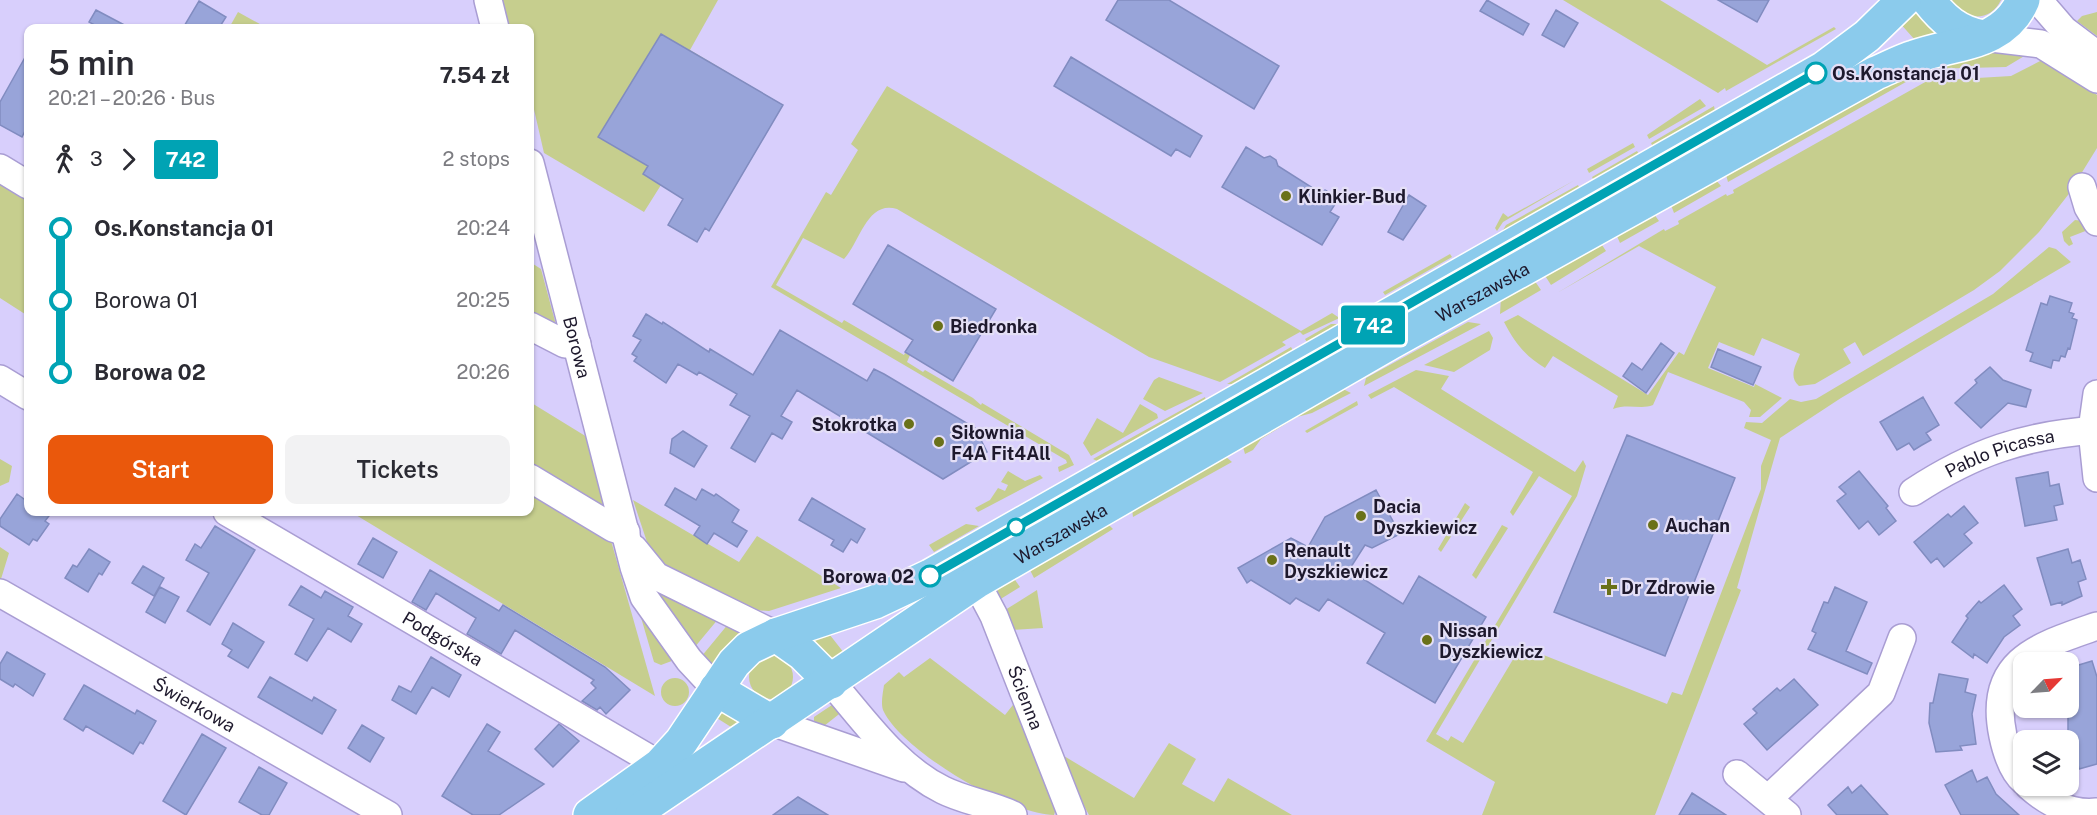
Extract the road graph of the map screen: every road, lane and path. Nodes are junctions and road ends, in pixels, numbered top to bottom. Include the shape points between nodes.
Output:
1 (488, 0) edge
2 (1904, 0) edge
3 (1928, 0) edge
4 (2024, 0) edge
5 (2038, 0) edge
6 (494, 24) edge
7 (1983, 37) junction
8 (2097, 54) edge
9 (2097, 79) edge
10 (0, 168) edge
11 (534, 178) edge
12 (24, 183) edge
13 (2097, 199) edge
14 (2097, 222) edge
15 (534, 328) edge
16 (577, 344) junction
17 (0, 379) edge
18 (24, 394) edge
19 (2097, 394) edge
20 (2095, 430) edge
21 (2097, 478) edge
22 (534, 480) edge
23 (1913, 492) dead end
24 (234, 516) edge
25 (626, 532) junction
26 (976, 582) junction
27 (0, 593) edge
28 (2097, 626) edge
29 (776, 635) junction
30 (1902, 638) dead end
31 (831, 682) junction
32 (716, 689) junction
33 (772, 722) junction
34 (2013, 760) edge
35 (660, 765) junction
36 (917, 773) junction
37 (1737, 774) dead end
38 (2041, 796) edge
39 (1778, 806) edge
40 (2097, 812) edge
41 (388, 815) edge
42 (590, 815) edge
43 (632, 815) edge
44 (1013, 815) edge
45 (1072, 815) edge

1 - 6 street
2 - 29 main road, Warszawska via 1860,42 1815,74 940,571 875,602
3 - 7 main road via 1953,27
4 - 7 main road via 2009,24
5 - 8 street via 2064,30
7 - 9 street, Warszawska via 2041,44
7 - 26 main road, Warszawska via 1915,56 1876,73 1390,343
10 - 12 street
11 - 16 street, Borowa
13 - 14 street via 2082,187
15 - 16 street via 557,341
16 - 25 street, Borowa
17 - 18 street
19 - 20 street
20 - 21 street
20 - 23 street, Pablo Picassa via 2018,441 1944,471
22 - 25 street
24 - 35 street, Podgórska
25 - 29 street, Borowa via 640,559 656,576
25 - 32 street, Borowa via 644,597 689,660
26 - 31 main road, Warszawska
26 - 45 street, Ścienna via 994,616
27 - 41 street, Świerkowa
28 - 34 street via 2039,646 2017,663 2001,694 2000,719
29 - 31 main road
29 - 32 main road, Warszawska via 741,655
30 - 39 street via 1881,693
31 - 33 main road, Warszawska
31 - 36 street via 889,749
32 - 33 main road
32 - 35 main road via 681,742
33 - 36 street
33 - 43 main road
35 - 42 main road
36 - 44 street via 944,790
37 - 39 street
38 - 40 street via 2065,811

